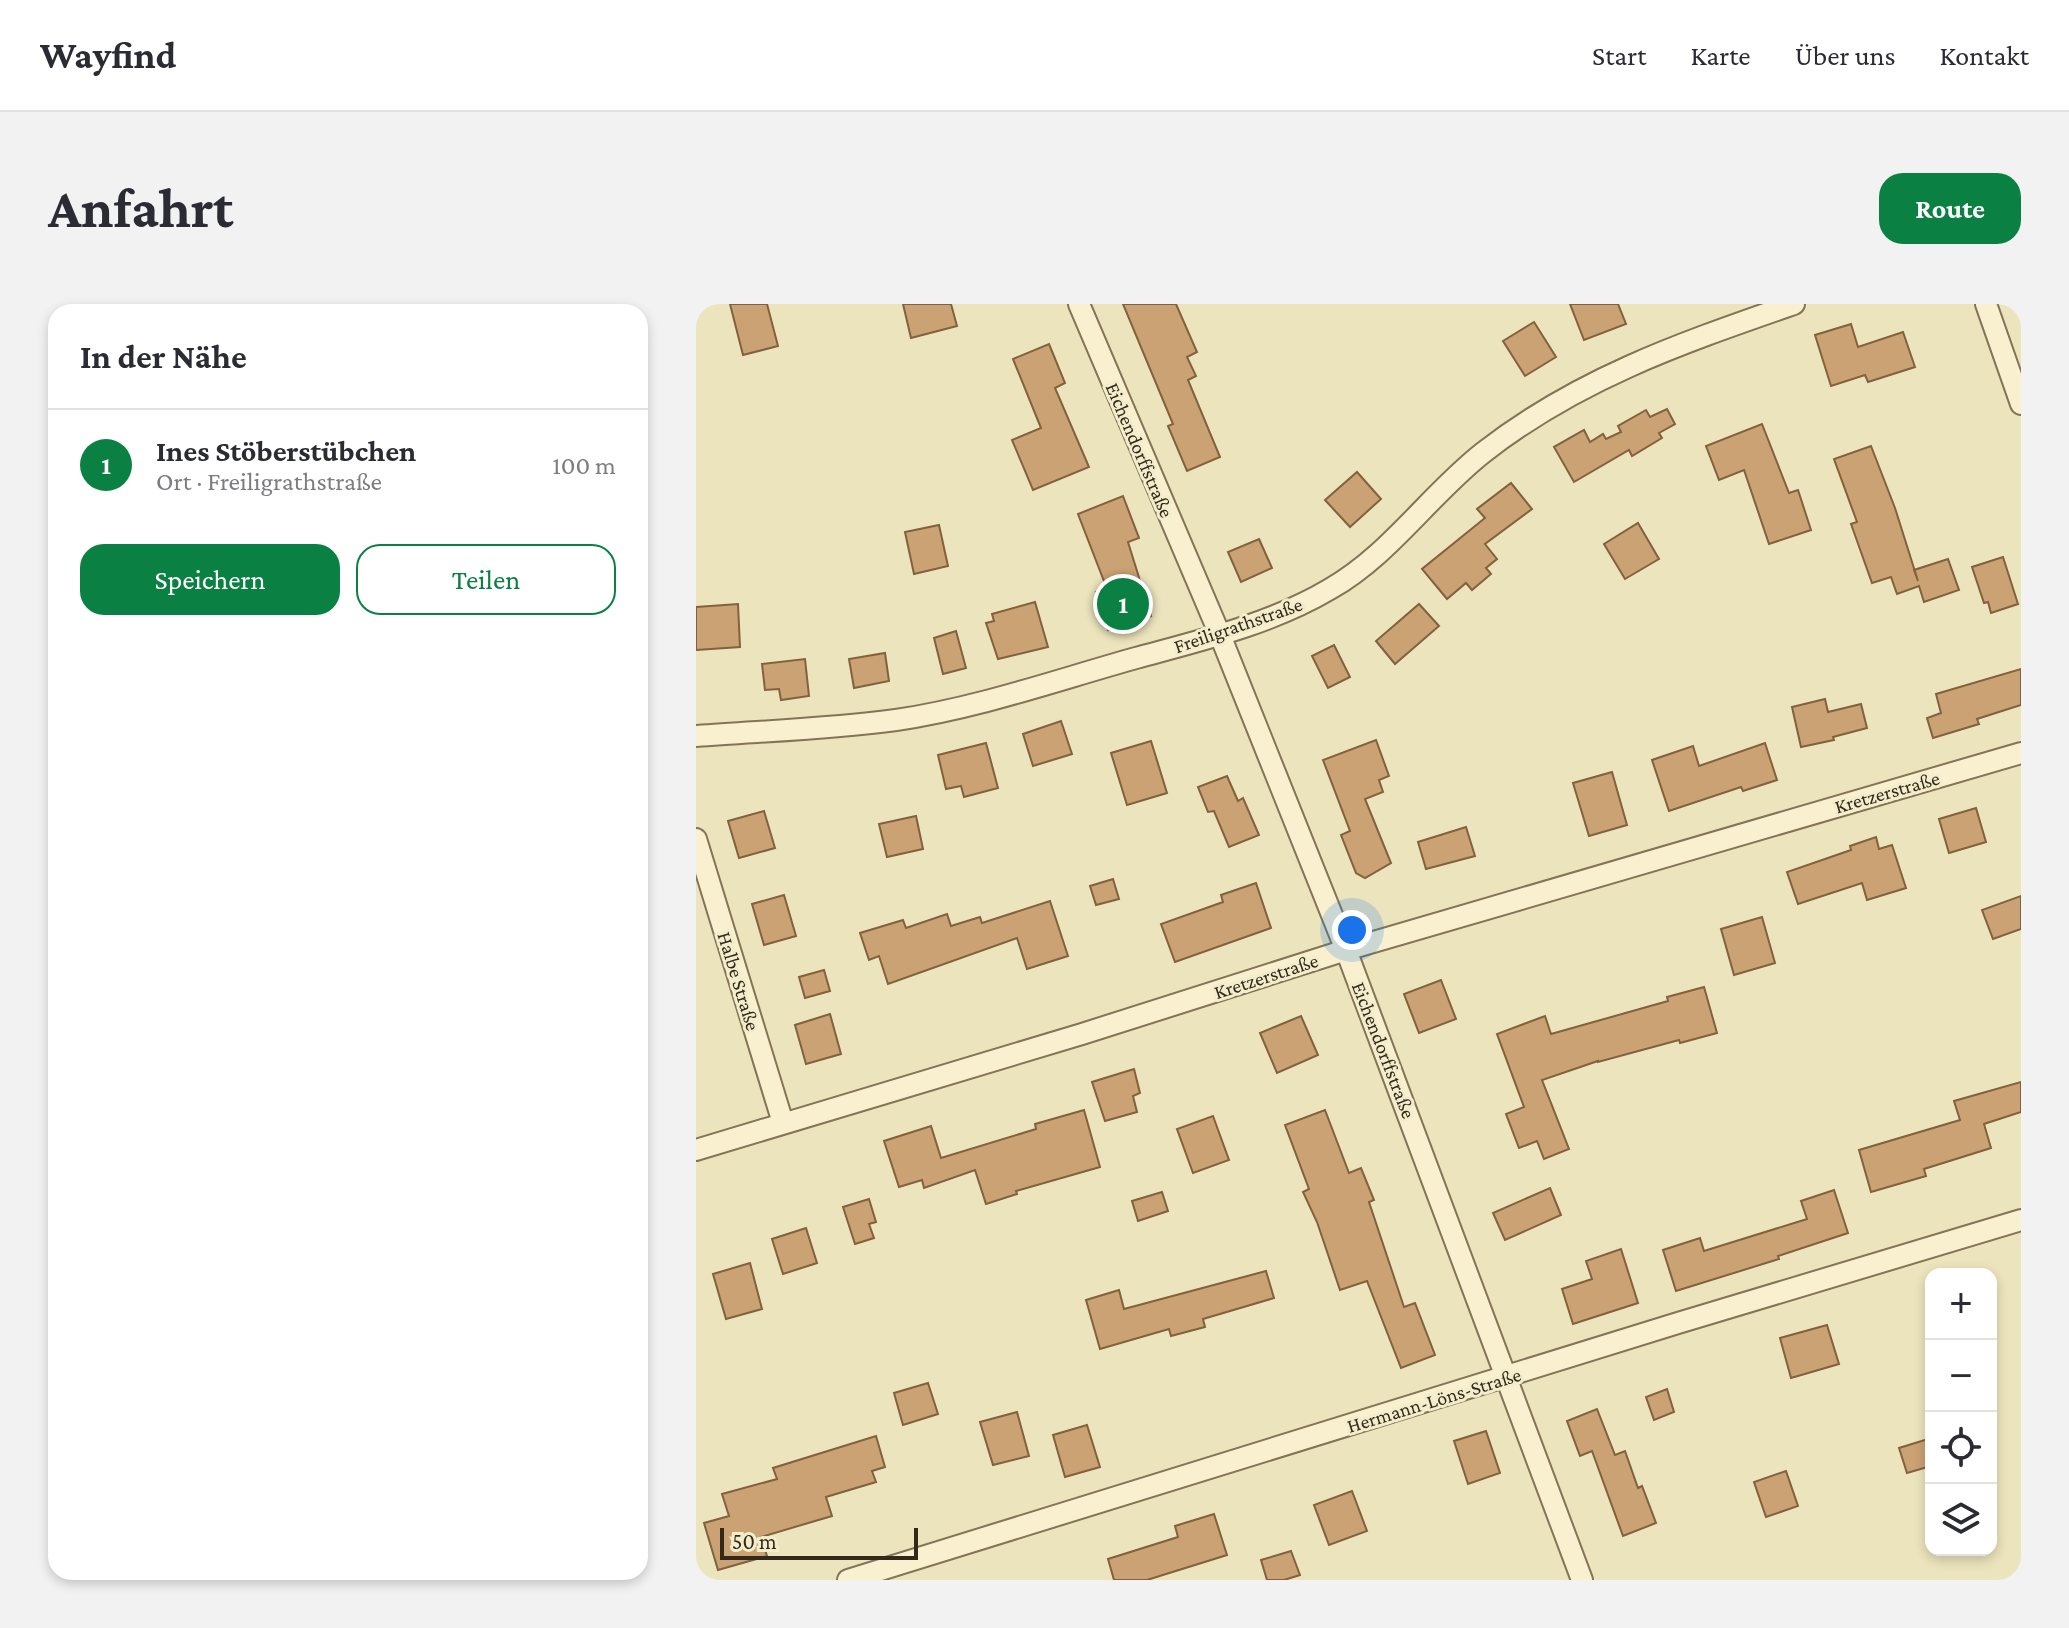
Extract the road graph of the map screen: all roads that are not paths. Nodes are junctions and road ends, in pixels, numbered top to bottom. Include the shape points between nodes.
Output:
1 (1079, 304) edge
2 (1794, 304) edge
3 (1986, 304) edge
4 (2021, 404) edge
5 (1220, 635) junction
6 (696, 736) edge
7 (2021, 753) edge
8 (696, 839) edge
9 (1346, 950) junction
10 (783, 1123) junction
11 (696, 1150) edge
12 (2021, 1220) edge
13 (1507, 1377) junction
14 (848, 1580) edge
15 (1582, 1580) edge

1 - 5 street, Eichendorffstraße
2 - 5 street, Freiligrathstraße via 1605,375 1539,412 1473,461 1332,588
3 - 4 street
5 - 6 street, Freiligrathstraße via 963,707 896,720
5 - 9 street, Eichendorffstraße
7 - 9 street, Kretzerstraße
8 - 10 street, Halbe Straße
9 - 10 street, Kretzerstraße
9 - 13 street, Eichendorffstraße
10 - 11 street, Kretzerstraße
12 - 13 street, Hermann-Löns-Straße
13 - 14 street, Hermann-Löns-Straße
13 - 15 street, Eichendorffstraße

